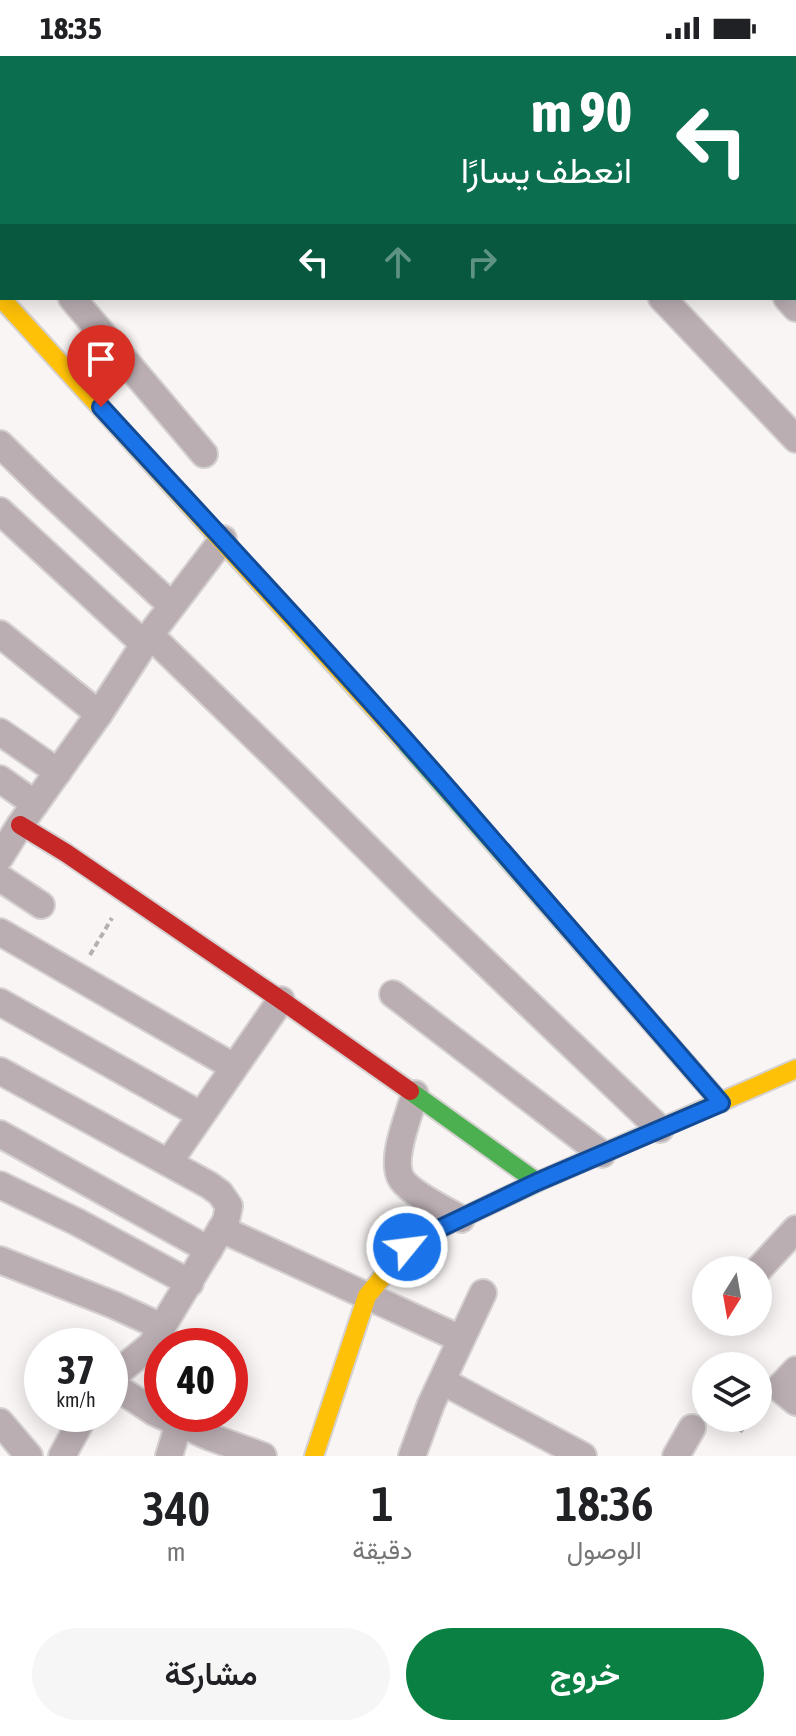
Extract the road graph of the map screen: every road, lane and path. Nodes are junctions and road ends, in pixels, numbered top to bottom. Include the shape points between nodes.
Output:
1 (3, 300) edge
2 (74, 300) edge
3 (664, 300) edge
4 (796, 439) edge
5 (0, 444) edge
6 (204, 454) dead end
7 (0, 511) edge
8 (223, 539) junction
9 (171, 605) junction
10 (0, 634) edge
11 (147, 640) junction
12 (99, 714) junction
13 (0, 732) edge
14 (58, 772) junction
15 (0, 779) edge
16 (27, 814) junction
17 (0, 857) edge
18 (0, 878) edge
19 (41, 905) dead end
20 (0, 932) edge
21 (393, 994) dead end
22 (281, 1000) junction
23 (0, 1002) edge
24 (234, 1067) junction
25 (796, 1069) edge
26 (0, 1071) edge
27 (415, 1094) junction
28 (721, 1103) junction
29 (201, 1115) junction
30 (660, 1129) junction
31 (0, 1134) edge
32 (602, 1154) junction
33 (169, 1162) junction
34 (537, 1182) junction
35 (0, 1185) edge
36 (461, 1219) junction
37 (796, 1229) edge
38 (215, 1240) junction
39 (771, 1256) edge
40 (0, 1260) edge
41 (190, 1283) junction
42 (483, 1293) dead end
43 (367, 1296) junction
44 (162, 1327) junction
45 (461, 1339) junction
46 (128, 1365) edge
47 (796, 1370) edge
48 (442, 1381) junction
49 (796, 1402) edge
50 (0, 1422) edge
51 (692, 1428) dead end
52 (75, 1432) edge
53 (176, 1432) edge
54 (199, 1432) edge
55 (29, 1456) edge
56 (62, 1456) edge
57 (169, 1456) edge
58 (260, 1456) edge
59 (314, 1456) edge
60 (412, 1456) edge
61 (583, 1456) edge
62 (676, 1456) edge

1 - 8 street
2 - 6 street
3 - 4 street
5 - 9 street
7 - 11 street
8 - 9 street
8 - 28 street
9 - 11 street
10 - 12 street
11 - 12 street
11 - 30 street
12 - 14 street
13 - 14 street
14 - 16 street
15 - 16 street
16 - 17 street
16 - 22 street via 66,853
18 - 19 street
20 - 24 street
21 - 32 street
22 - 24 street
22 - 27 street
23 - 29 street
24 - 29 street
25 - 28 street
26 - 33 street
27 - 34 street
27 - 36 street via 399,1151 401,1178
28 - 30 street
29 - 33 street
30 - 32 street
31 - 38 street
32 - 34 street
33 - 38 street via 225,1199 229,1212
34 - 36 street
35 - 41 street
36 - 43 street via 407,1247
37 - 39 street
38 - 41 street
38 - 43 street
40 - 44 street
41 - 44 street
42 - 45 street
43 - 45 street
43 - 59 street
44 - 46 street
45 - 48 street
47 - 49 street via 779,1388
48 - 60 street
48 - 61 street
50 - 55 street
51 - 62 street
52 - 56 street
53 - 57 street
54 - 58 street

